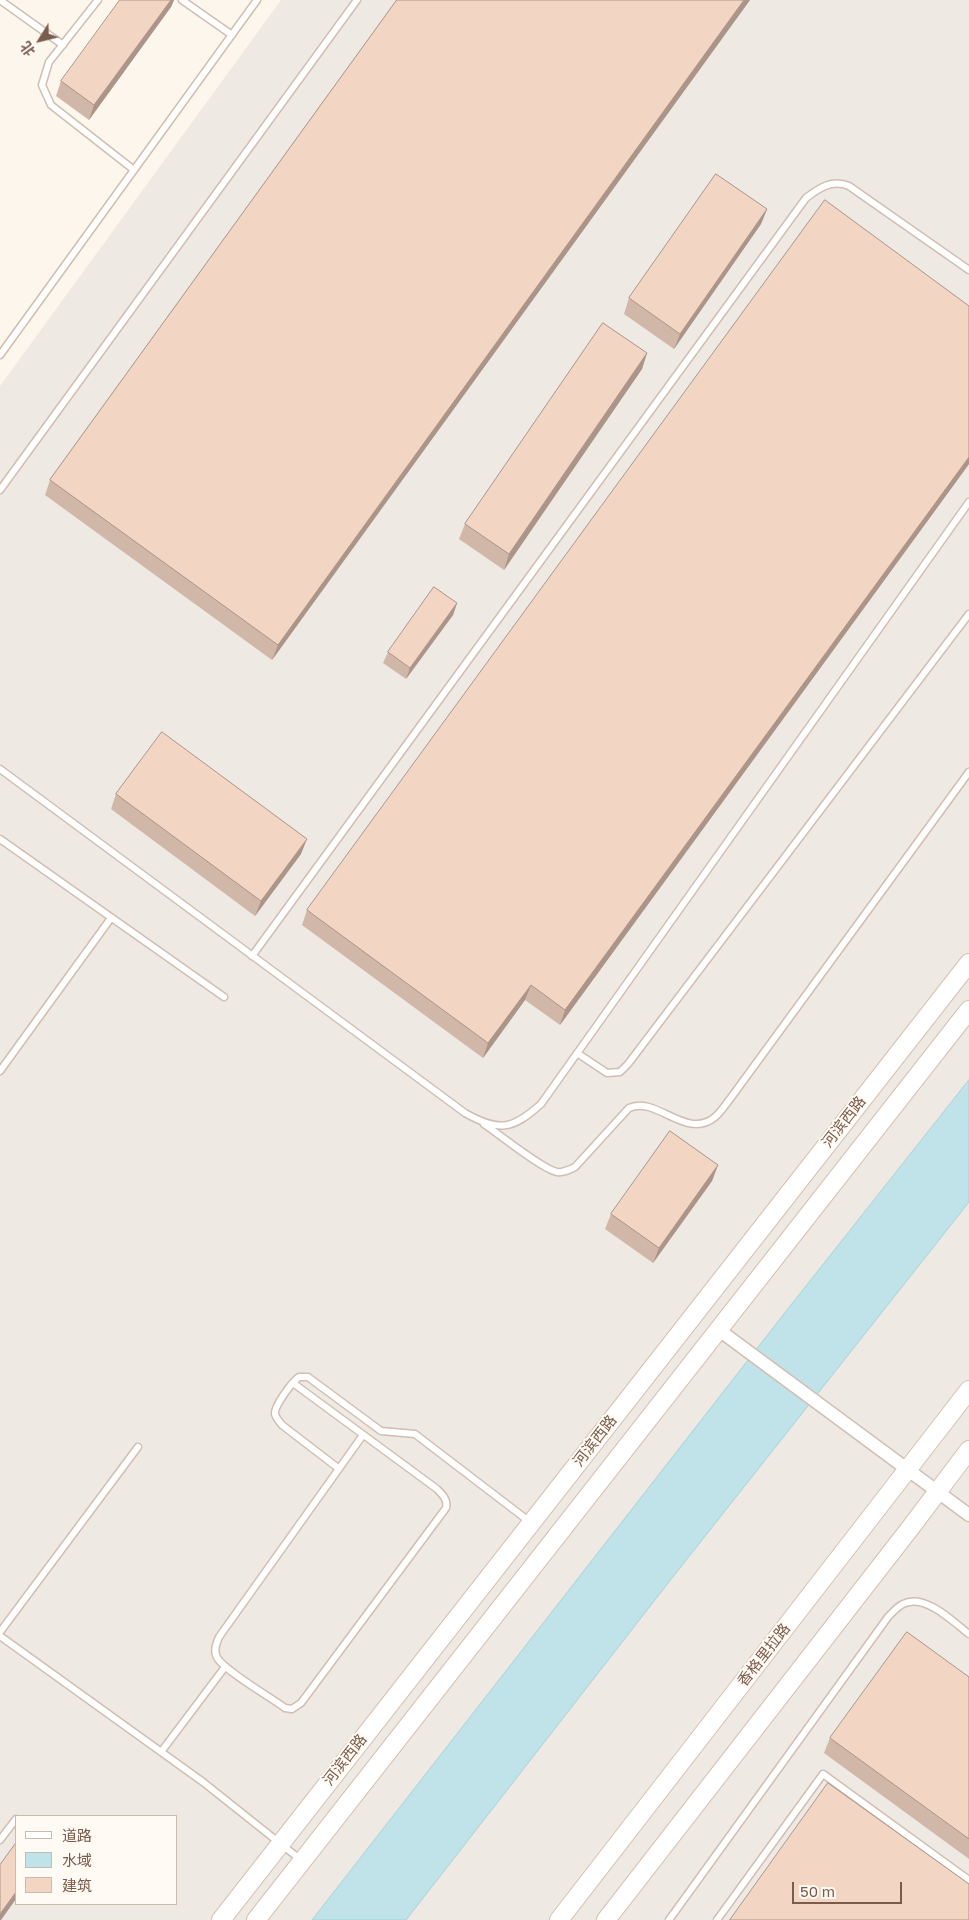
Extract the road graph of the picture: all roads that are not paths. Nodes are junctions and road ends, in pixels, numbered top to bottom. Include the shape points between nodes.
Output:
1 (0, 0) edge
2 (98, 0) edge
3 (182, 0) edge
4 (257, 0) edge
5 (356, 0) edge
6 (232, 35) junction
7 (63, 45) junction
8 (134, 170) junction
9 (969, 270) edge
10 (0, 355) edge
11 (0, 490) edge
12 (969, 502) edge
13 (969, 614) edge
14 (0, 769) edge
15 (969, 772) edge
16 (0, 839) edge
17 (112, 918) junction
18 (252, 956) junction
19 (969, 963) edge
20 (224, 997) dead end
21 (969, 1010) edge
22 (578, 1052) junction
23 (0, 1071) edge
24 (484, 1124) junction
25 (719, 1330) junction
26 (293, 1383) junction
27 (969, 1390) edge
28 (363, 1435) junction
29 (138, 1446) dead end
30 (969, 1450) edge
31 (338, 1468) junction
32 (907, 1469) junction
33 (937, 1491) junction
34 (969, 1515) edge
35 (531, 1523) junction
36 (0, 1634) edge
37 (969, 1634) edge
38 (225, 1666) junction
39 (161, 1752) junction
40 (15, 1820) edge
41 (1, 1838) edge
42 (280, 1844) junction
43 (302, 1860) junction
44 (969, 1880) edge
45 (220, 1920) edge
46 (256, 1920) edge
47 (559, 1920) edge
48 (606, 1920) edge
49 (669, 1920) edge
50 (717, 1920) edge

1 - 7 lane
2 - 7 lane
3 - 6 lane
4 - 6 lane
5 - 11 lane
6 - 8 lane
7 - 8 lane via 49,62 42,85 50,104
8 - 10 lane
9 - 18 lane via 848,186 835,183 806,198
12 - 22 lane
13 - 22 lane via 628,1064 620,1072 607,1072
14 - 18 lane
15 - 24 lane via 714,1118 689,1123 636,1105 629,1108 575,1167 566,1172 557,1172 542,1164
16 - 17 lane
17 - 20 lane
17 - 23 lane
18 - 24 lane
19 - 35 street, 河滨西路
21 - 25 street
22 - 24 lane via 541,1104 525,1118 512,1125
25 - 32 street
25 - 43 street
26 - 28 lane
26 - 31 lane via 276,1407 277,1419
26 - 35 lane via 300,1377 308,1377 381,1431 415,1434
27 - 32 street, 香格里拉路
28 - 31 lane
28 - 38 lane via 437,1489 444,1496 446,1508 297,1706 285,1708
29 - 36 lane
30 - 33 street
31 - 38 lane via 219,1637 216,1655
32 - 33 street
32 - 47 street, 香格里拉路
33 - 34 street
33 - 48 street
35 - 42 street, 河滨西路
36 - 39 lane
37 - 49 lane via 932,1607 917,1601 902,1604 888,1617
38 - 39 lane
39 - 42 lane
40 - 41 lane
42 - 43 lane
42 - 45 street, 河滨西路
43 - 46 street
44 - 50 lane via 823,1774

